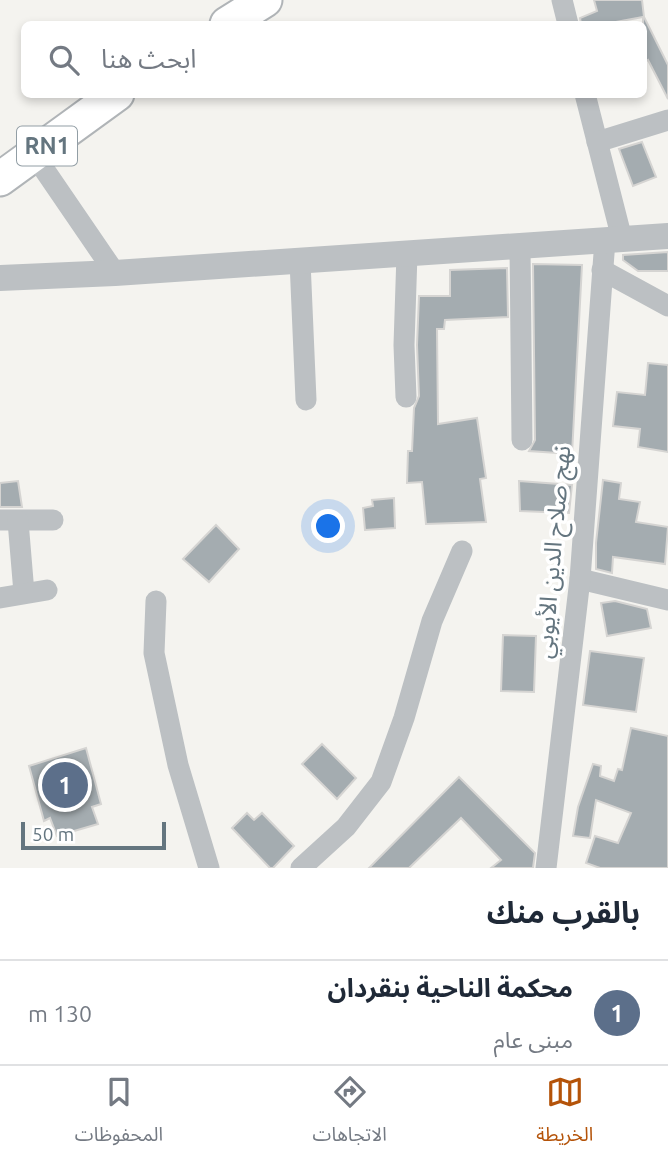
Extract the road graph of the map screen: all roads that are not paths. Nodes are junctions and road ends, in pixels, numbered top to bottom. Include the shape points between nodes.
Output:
1 (265, 0) edge
2 (562, 0) edge
3 (232, 21) edge
4 (567, 21) edge
5 (586, 98) edge
6 (105, 102) edge
7 (668, 120) edge
8 (597, 142) junction
9 (0, 154) edge
10 (35, 156) junction
11 (0, 179) edge
12 (668, 236) edge
13 (614, 240) junction
14 (520, 246) junction
15 (407, 254) junction
16 (300, 261) junction
17 (602, 270) junction
18 (115, 273) junction
19 (0, 278) edge
20 (668, 306) edge
21 (406, 397) dead end
22 (306, 400) dead end
23 (522, 440) dead end
24 (9, 520) edge
25 (53, 520) dead end
26 (462, 551) dead end
27 (580, 579) junction
28 (47, 590) dead end
29 (24, 593) junction
30 (0, 597) edge
31 (668, 600) edge
32 (156, 601) dead end
33 (209, 868) edge
34 (302, 868) edge
35 (546, 868) edge

1 - 3 main road
2 - 4 street
5 - 8 street
6 - 9 main road, RN1
6 - 10 main road, RN1
7 - 8 street
8 - 13 street
10 - 11 main road, RN1
10 - 18 street
12 - 13 street
13 - 14 street
13 - 17 street, نهج صلاح الدين الأيوبي
14 - 15 street
14 - 23 street
15 - 16 street
15 - 21 street
16 - 18 street
16 - 22 street
17 - 20 street
17 - 27 street, نهج صلاح الدين الأيوبي
18 - 19 street
24 - 25 street
24 - 29 street
26 - 34 street via 432,621 380,782 345,827
27 - 31 street
27 - 35 street, نهج صلاح الدين الأيوبي
28 - 29 street
29 - 30 street
32 - 33 street via 154,653 178,765

